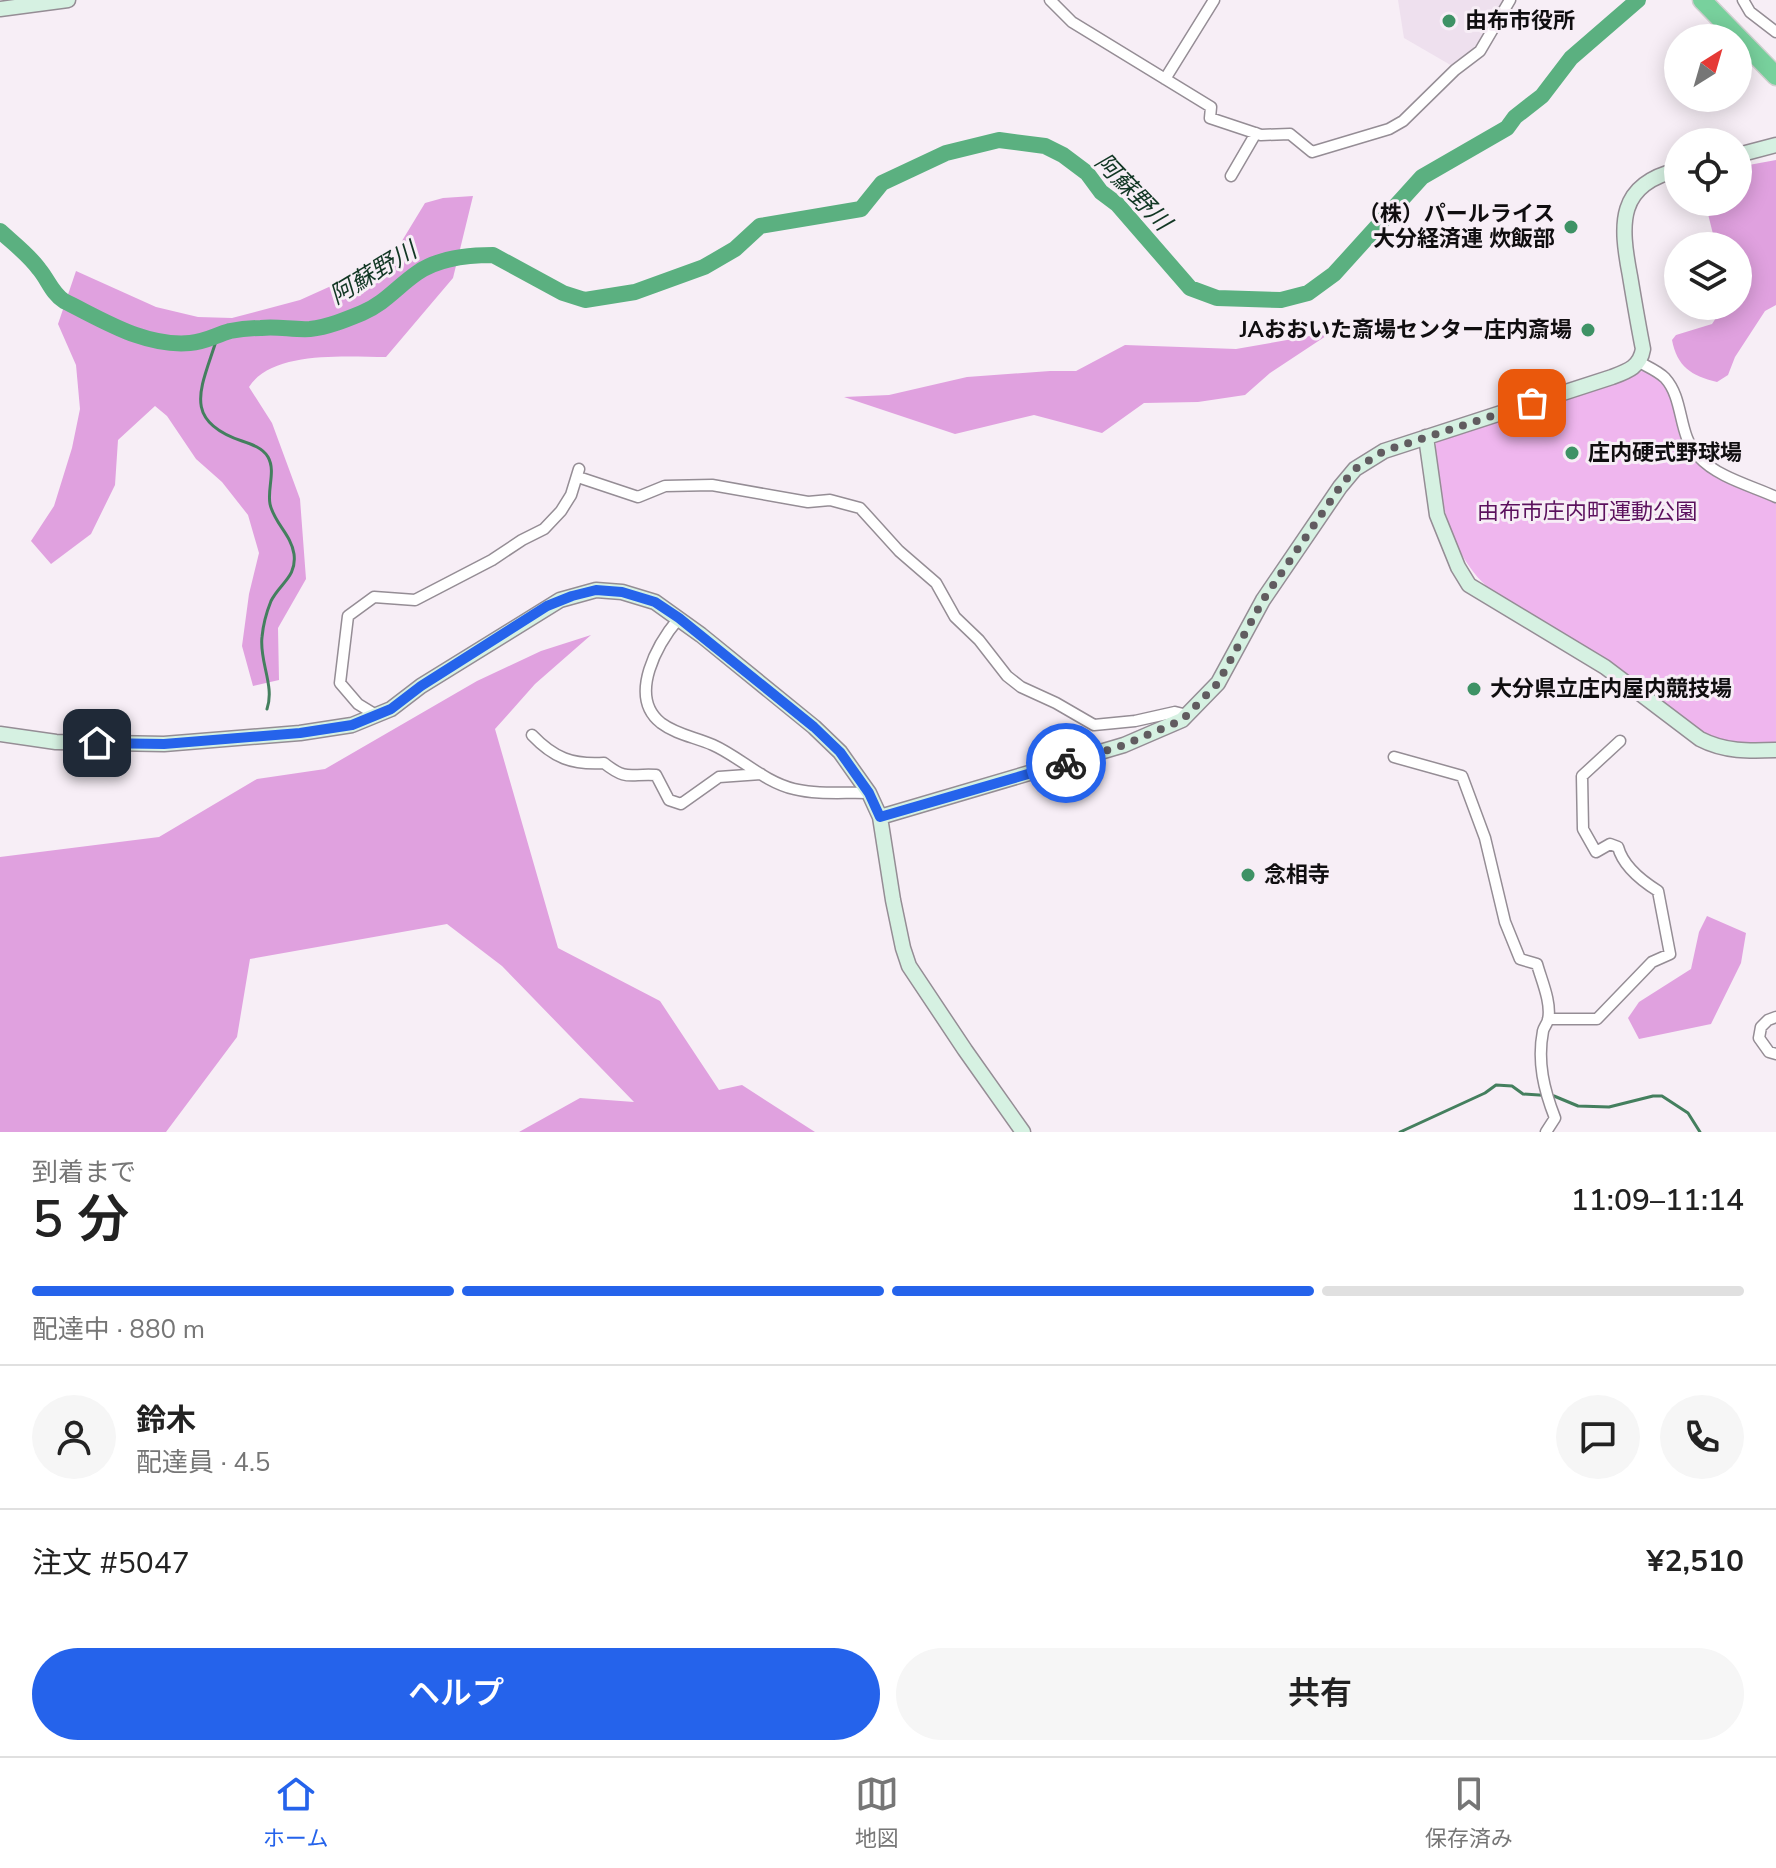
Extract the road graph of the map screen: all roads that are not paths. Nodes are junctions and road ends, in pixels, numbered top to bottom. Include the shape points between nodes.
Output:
1 (68, 0) edge
2 (1050, 0) edge
3 (1214, 0) edge
4 (1510, 0) edge
5 (1702, 0) edge
6 (1743, 0) edge
7 (0, 9) edge
8 (1776, 32) edge
9 (1776, 76) edge
10 (1165, 79) junction
11 (1256, 133) junction
12 (1776, 145) edge
13 (1752, 151) edge
14 (1664, 174) edge
15 (1231, 176) dead end
16 (1639, 362) junction
17 (1426, 437) junction
18 (1776, 497) edge
19 (679, 618) junction
20 (376, 715) junction
21 (1187, 715) junction
22 (0, 734) edge
23 (532, 735) dead end
24 (1620, 741) dead end
25 (1776, 750) edge
26 (1394, 757) dead end
27 (761, 774) junction
28 (869, 793) junction
29 (880, 817) junction
30 (1776, 1017) edge
31 (1548, 1019) junction
32 (1776, 1054) edge
33 (1023, 1132) edge
34 (1546, 1132) edge

1 - 7 street
2 - 10 street via 1072,22
3 - 10 street
4 - 11 street via 1480,51 1389,129 1312,152 1290,134
5 - 9 highway
6 - 8 street
10 - 11 street via 1211,107 1210,118
11 - 15 street
12 - 13 street
14 - 16 street via 1645,183 1624,218 1643,349
16 - 17 street via 1612,377
16 - 18 street via 1672,387 1685,437 1700,459
17 - 21 street via 1384,451 1355,469 1263,600 1218,683
17 - 25 street via 1437,515 1458,567 1474,589 1597,662 1700,739 1733,750
19 - 20 street via 655,602 622,592 596,590 572,596 547,606
19 - 27 street via 649,670 647,704 659,721 714,745
19 - 28 street via 814,727
20 - 21 street via 340,683 348,616 374,597 415,600 544,529 561,511 578,473 638,497 665,486 712,485 860,508 936,583 955,617 1021,687 1094,725 1175,712
20 - 22 street via 352,725 300,733 120,745
21 - 29 street via 1124,745
23 - 27 street via 562,760 604,763 629,778 656,775 669,800 681,804 719,777
24 - 31 street via 1582,776 1583,829 1596,852 1610,844 1618,847 1621,858 1658,891 1670,954 1652,962 1597,1019
26 - 31 street via 1462,776 1485,838 1505,922 1520,959 1537,964
27 - 28 street via 794,789
28 - 29 street
29 - 33 street via 909,966
30 - 32 street via 1761,1027 1759,1038
31 - 34 street via 1541,1069 1555,1118

